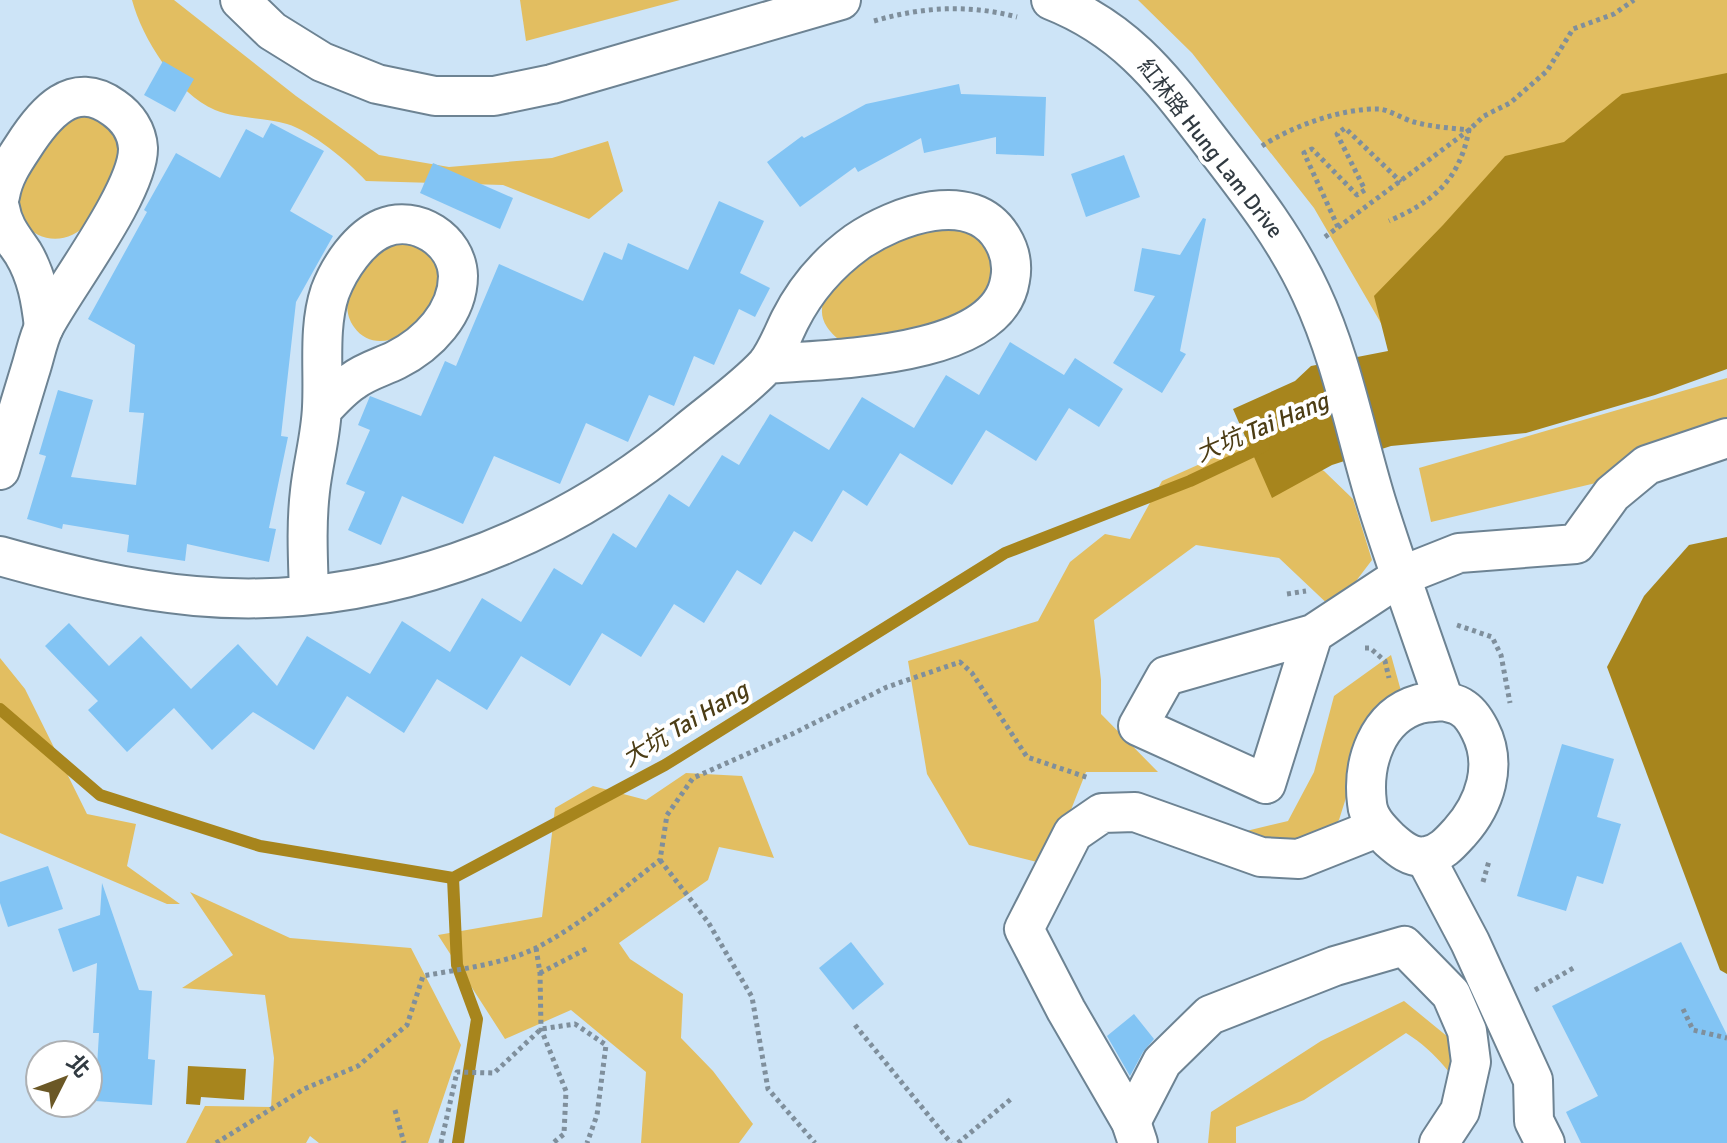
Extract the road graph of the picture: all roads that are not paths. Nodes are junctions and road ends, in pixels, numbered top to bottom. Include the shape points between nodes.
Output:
1 (240, 0) edge
2 (1039, 11) edge
3 (851, 12) edge
4 (0, 196) edge
5 (0, 208) edge
6 (44, 327) junction
7 (767, 364) junction
8 (322, 410) junction
9 (1727, 438) edge
10 (0, 470) edge
11 (0, 556) edge
12 (1401, 576) junction
13 (309, 594) junction
14 (1313, 634) junction
15 (1444, 701) junction
16 (1377, 828) junction
17 (1425, 857) junction
18 (1134, 1132) edge
19 (1439, 1143) edge
20 (1545, 1143) edge

1 - 3 street via 272,31 322,62 377,84 435,96 494,96
2 - 12 street, 紅林路 Hung Lam Drive via 1078,11 1129,45 1171,89 1286,245 1333,346
4 - 6 street via 9,170 53,107 90,97 122,113 133,128 138,146 129,181
5 - 6 street via 35,277
6 - 10 street
7 - 7 street via 813,282 847,250 887,226 947,209 967,211 985,219 1009,250 1009,289 999,306 954,335 889,355
7 - 13 street via 664,451 560,519 444,567
8 - 8 street via 331,290 367,238 403,224 423,227 439,237 458,271 457,291 439,325 410,352 353,380
8 - 13 street via 310,496
9 - 12 street via 1647,465 1612,494 1576,544 1459,553
11 - 13 street via 167,593
12 - 14 street
12 - 15 street, 紅林路 Hung Lam Drive
14 - 14 street via 1166,676 1138,726 1266,784
15 - 16 street via 1420,703 1382,729 1371,750 1365,789
15 - 17 street via 1462,707 1474,719 1489,761 1472,820 1449,845
16 - 17 street via 1403,852
16 - 18 street via 1299,859 1261,857 1135,812 1102,813 1073,833 1024,929
17 - 20 street via 1533,1080 1534,1121
18 - 19 street via 1162,1062 1210,1015 1335,966 1404,946 1451,994 1467,1031 1471,1062 1460,1111

